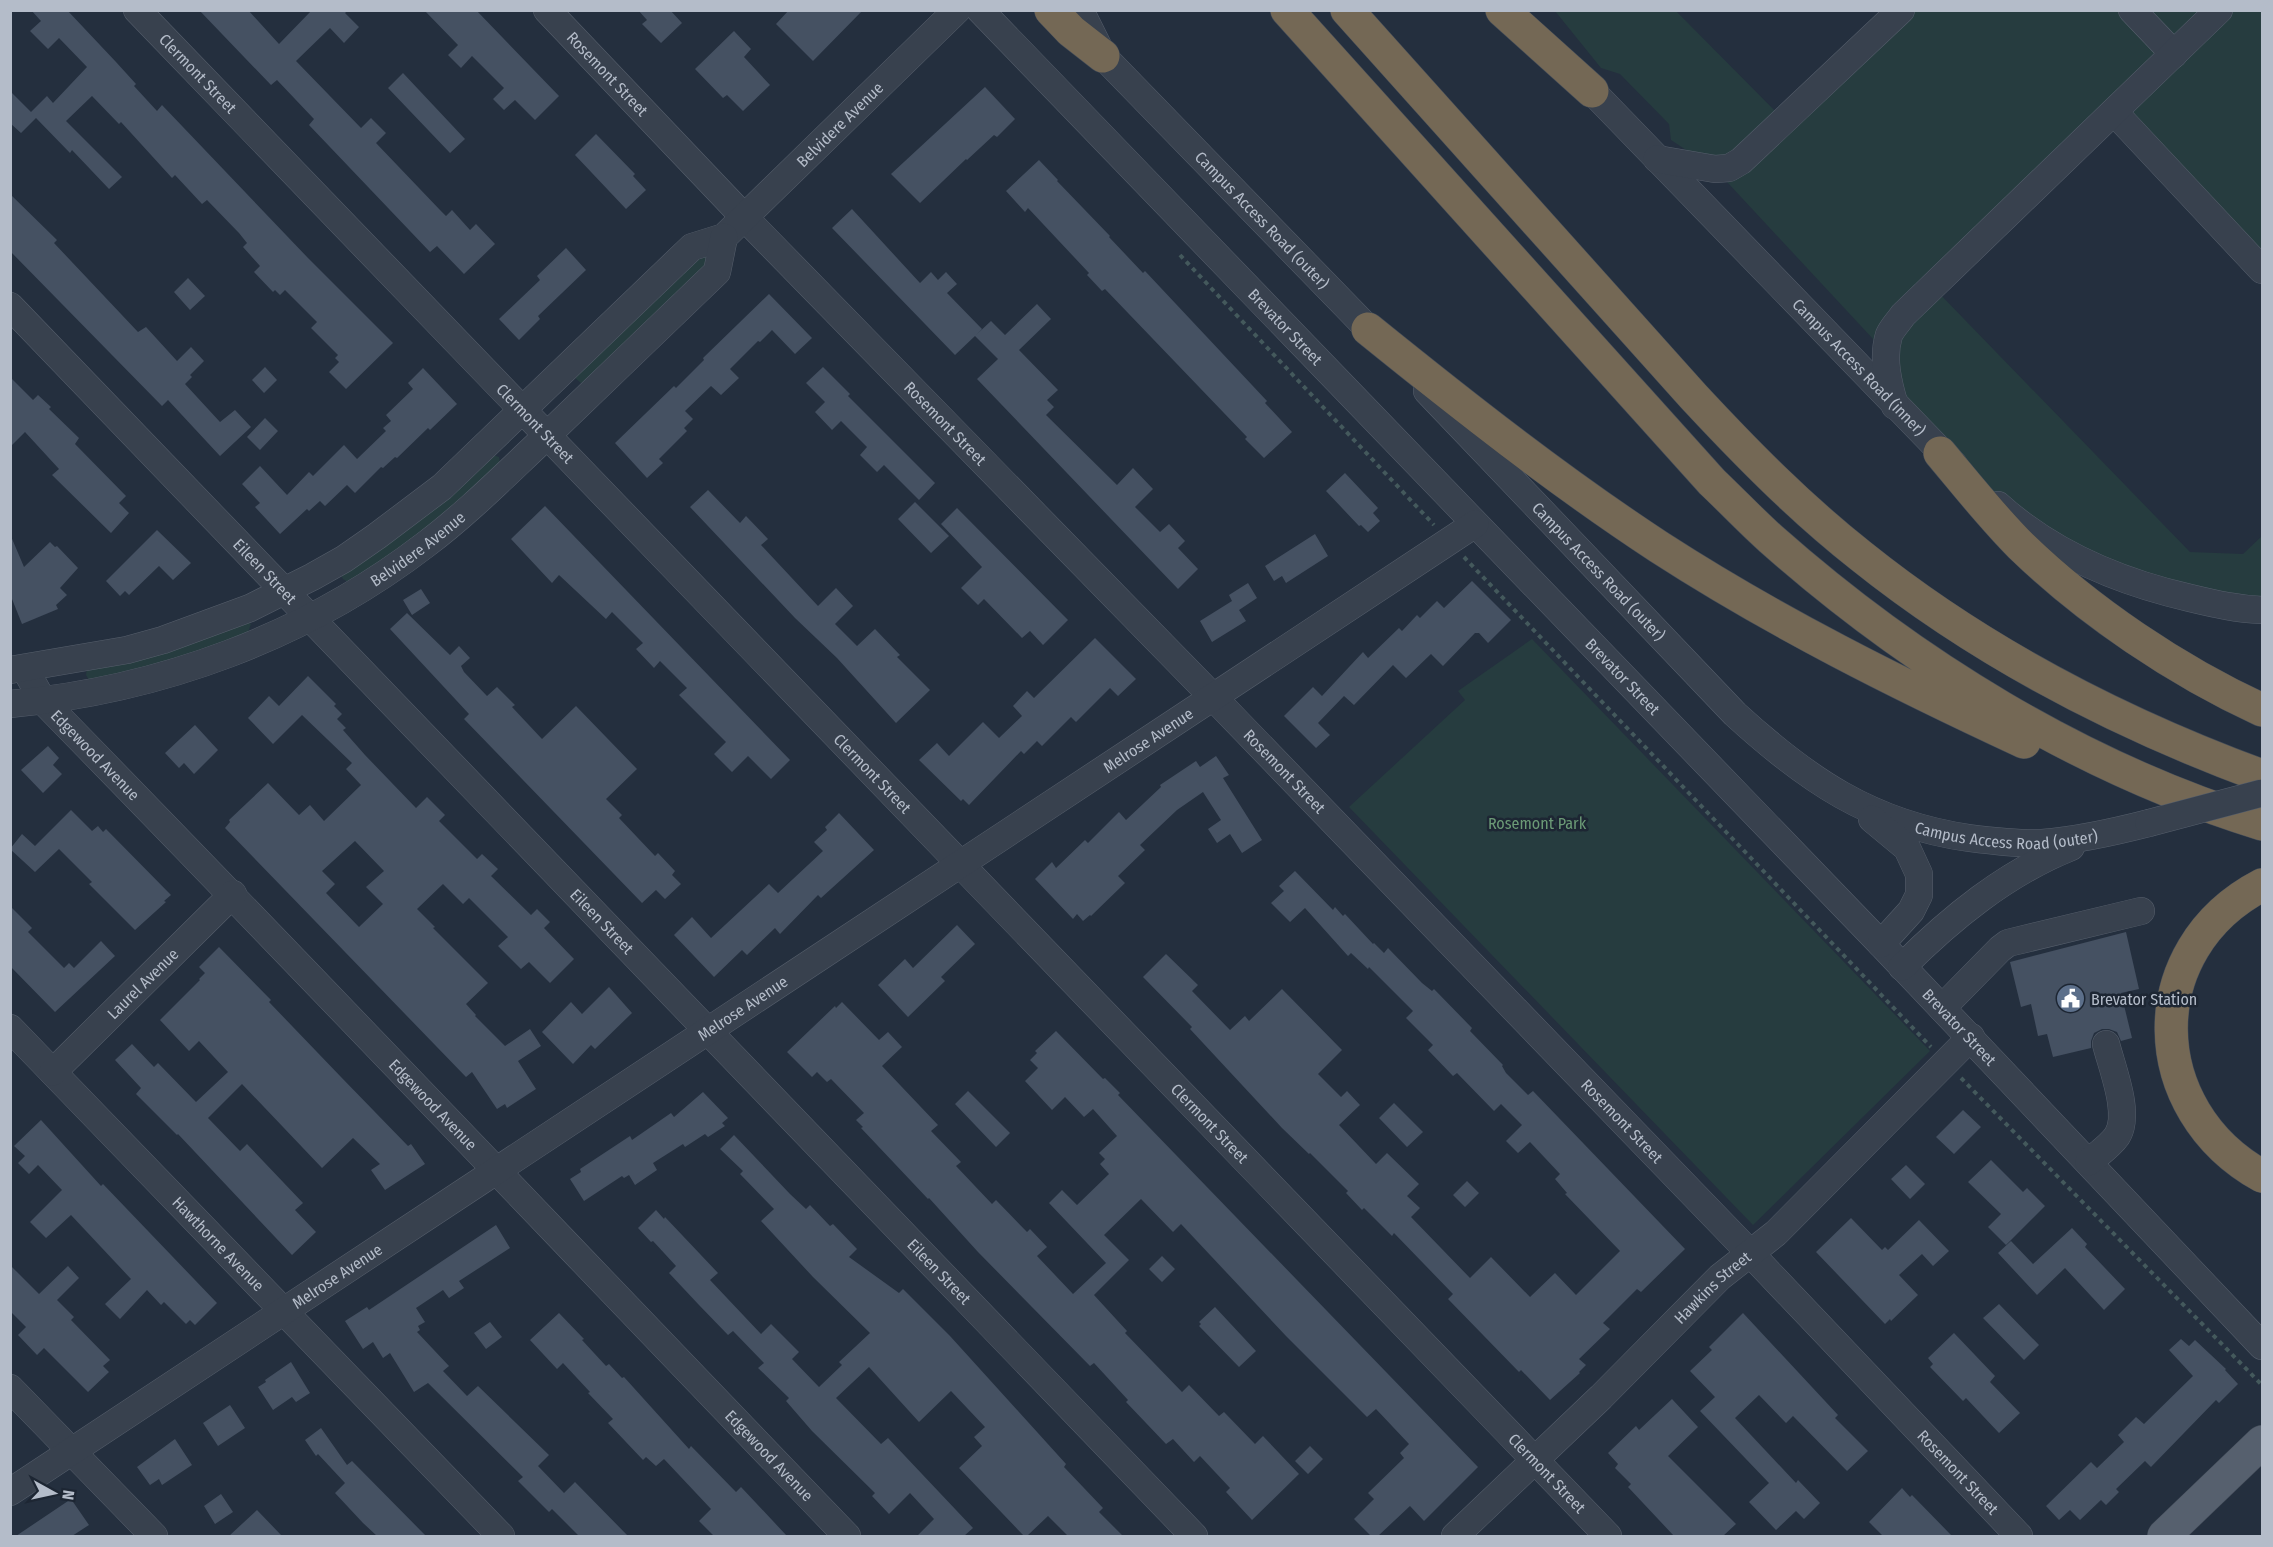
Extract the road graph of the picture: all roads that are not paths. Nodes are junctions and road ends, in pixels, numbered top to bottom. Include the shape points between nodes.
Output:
1 (138, 10) edge
2 (547, 10) edge
3 (957, 10) edge
4 (980, 10) edge
5 (1051, 10) edge
6 (1080, 10) edge
7 (1287, 10) edge
8 (1347, 10) edge
9 (1502, 10) edge
10 (1527, 10) edge
11 (1901, 10) edge
12 (2132, 10) edge
13 (2219, 10) edge
14 (2174, 54) junction
15 (1102, 56) junction
16 (1592, 91) junction
17 (2114, 112) junction
18 (1657, 159) junction
19 (744, 217) junction
20 (724, 237) junction
21 (2258, 256) edge
22 (10, 306) edge
23 (1368, 329) junction
24 (1895, 406) junction
25 (523, 410) junction
26 (548, 435) junction
27 (1940, 453) junction
28 (1475, 524) junction
29 (283, 591) junction
30 (2262, 610) edge
31 (309, 618) junction
32 (18, 670) edge
33 (1214, 698) junction
34 (43, 700) junction
35 (10, 704) edge
36 (2262, 710) edge
37 (2262, 776) edge
38 (1846, 797) junction
39 (2258, 812) edge
40 (2149, 823) junction
41 (960, 863) junction
42 (2262, 885) edge
43 (233, 894) junction
44 (2141, 911) dead end
45 (1881, 944) junction
46 (1902, 967) junction
47 (1942, 1008) junction
48 (10, 1028) edge
49 (708, 1031) junction
50 (1971, 1037) junction
51 (2106, 1044) dead end
52 (53, 1072) junction
53 (2089, 1162) junction
54 (495, 1171) junction
55 (2262, 1176) edge
56 (1750, 1253) junction
57 (285, 1311) junction
58 (2262, 1346) edge
59 (10, 1388) edge
60 (2262, 1442) edge
61 (72, 1452) junction
62 (1534, 1460) junction
63 (10, 1492) edge
64 (2006, 1532) edge
65 (154, 1536) edge
66 (501, 1536) edge
67 (847, 1536) edge
68 (1194, 1536) edge
69 (1455, 1536) edge
70 (1608, 1536) edge
71 (2164, 1536) edge

1 - 25 street, Clermont Street
2 - 19 street, Rosemont Street
3 - 19 street, Belvidere Avenue
4 - 28 street, Brevator Street
5 - 15 highway
6 - 15 street, Campus Access Road (outer)
7 - 39 highway via 1660,426 1712,482 1797,561 1896,640 2030,723 2176,792
8 - 37 highway via 1724,429 1802,506 1861,556 1924,604 2051,683 2182,746
9 - 16 highway
10 - 16 street, Campus Access Road (inner)
11 - 18 street via 1741,161 1729,168 1715,169
12 - 14 street
13 - 14 street
14 - 17 street
15 - 23 street, Campus Access Road (outer)
16 - 18 street, Campus Access Road (inner)
17 - 21 street
17 - 24 street via 1890,333 1886,377
18 - 24 street, Campus Access Road (inner)
19 - 20 street, Belvidere Avenue
19 - 33 street, Rosemont Street
20 - 25 street, Belvidere Avenue via 692,247
20 - 26 street, Belvidere Avenue via 717,272
22 - 29 street, Eileen Street
23 - 38 street, Campus Access Road (outer) via 1735,714 1802,771
23 - 39 highway via 1461,404 1611,514 1807,634 2097,776 2179,803
24 - 27 street, Campus Access Road (inner)
25 - 26 street, Clermont Street
25 - 29 street, Belvidere Avenue via 442,487 377,536
26 - 31 street, Belvidere Avenue via 425,545 377,579
26 - 41 street, Clermont Street
27 - 30 street, Campus Access Road (inner) via 2014,520 2063,552 2115,577 2237,609
27 - 36 highway via 1994,518 2083,599 2182,667
28 - 33 street, Melrose Avenue
28 - 45 street, Brevator Street
29 - 31 street, Eileen Street
29 - 32 street, Belvidere Avenue via 250,608 163,640
31 - 34 street, Belvidere Avenue via 272,638 169,674 122,687
31 - 49 street, Eileen Street
32 - 34 street, Edgewood Avenue
33 - 41 street, Melrose Avenue
33 - 56 street, Rosemont Street
34 - 35 street, Belvidere Avenue
34 - 43 street, Edgewood Avenue
38 - 40 street, Campus Access Road (outer) via 1922,829 1993,842 2079,839
38 - 45 street via 1907,848 1919,874 1918,895 1911,911
39 - 40 street, Campus Access Road (outer), bridge
40 - 46 street via 2072,847 2015,876 1955,917
41 - 49 street, Melrose Avenue
41 - 62 street, Clermont Street
42 - 55 highway via 2222,913 2196,945 2176,991 2171,1032 2178,1076 2197,1118 2223,1148
43 - 52 street, Laurel Avenue
43 - 54 street, Edgewood Avenue
44 - 47 street via 2008,943
45 - 46 street, Brevator Street
46 - 47 street, Brevator Street
47 - 50 street, Brevator Street
48 - 52 street, Hawthorne Avenue
49 - 54 street, Melrose Avenue
49 - 68 street, Eileen Street
50 - 53 street, Brevator Street
50 - 56 street, Hawkins Street via 1776,1233
51 - 53 street via 2122,1122 2113,1140
52 - 57 street, Hawthorne Avenue
53 - 58 street, Brevator Street
54 - 57 street, Melrose Avenue
54 - 67 street, Edgewood Avenue
56 - 62 street, Hawkins Street via 1720,1277
56 - 64 street, Rosemont Street
57 - 61 street, Melrose Avenue
57 - 66 street, Hawthorne Avenue
59 - 61 street
60 - 71 main road
61 - 63 street, Melrose Avenue
61 - 65 street
62 - 69 street, Hawkins Street
62 - 70 street, Clermont Street

